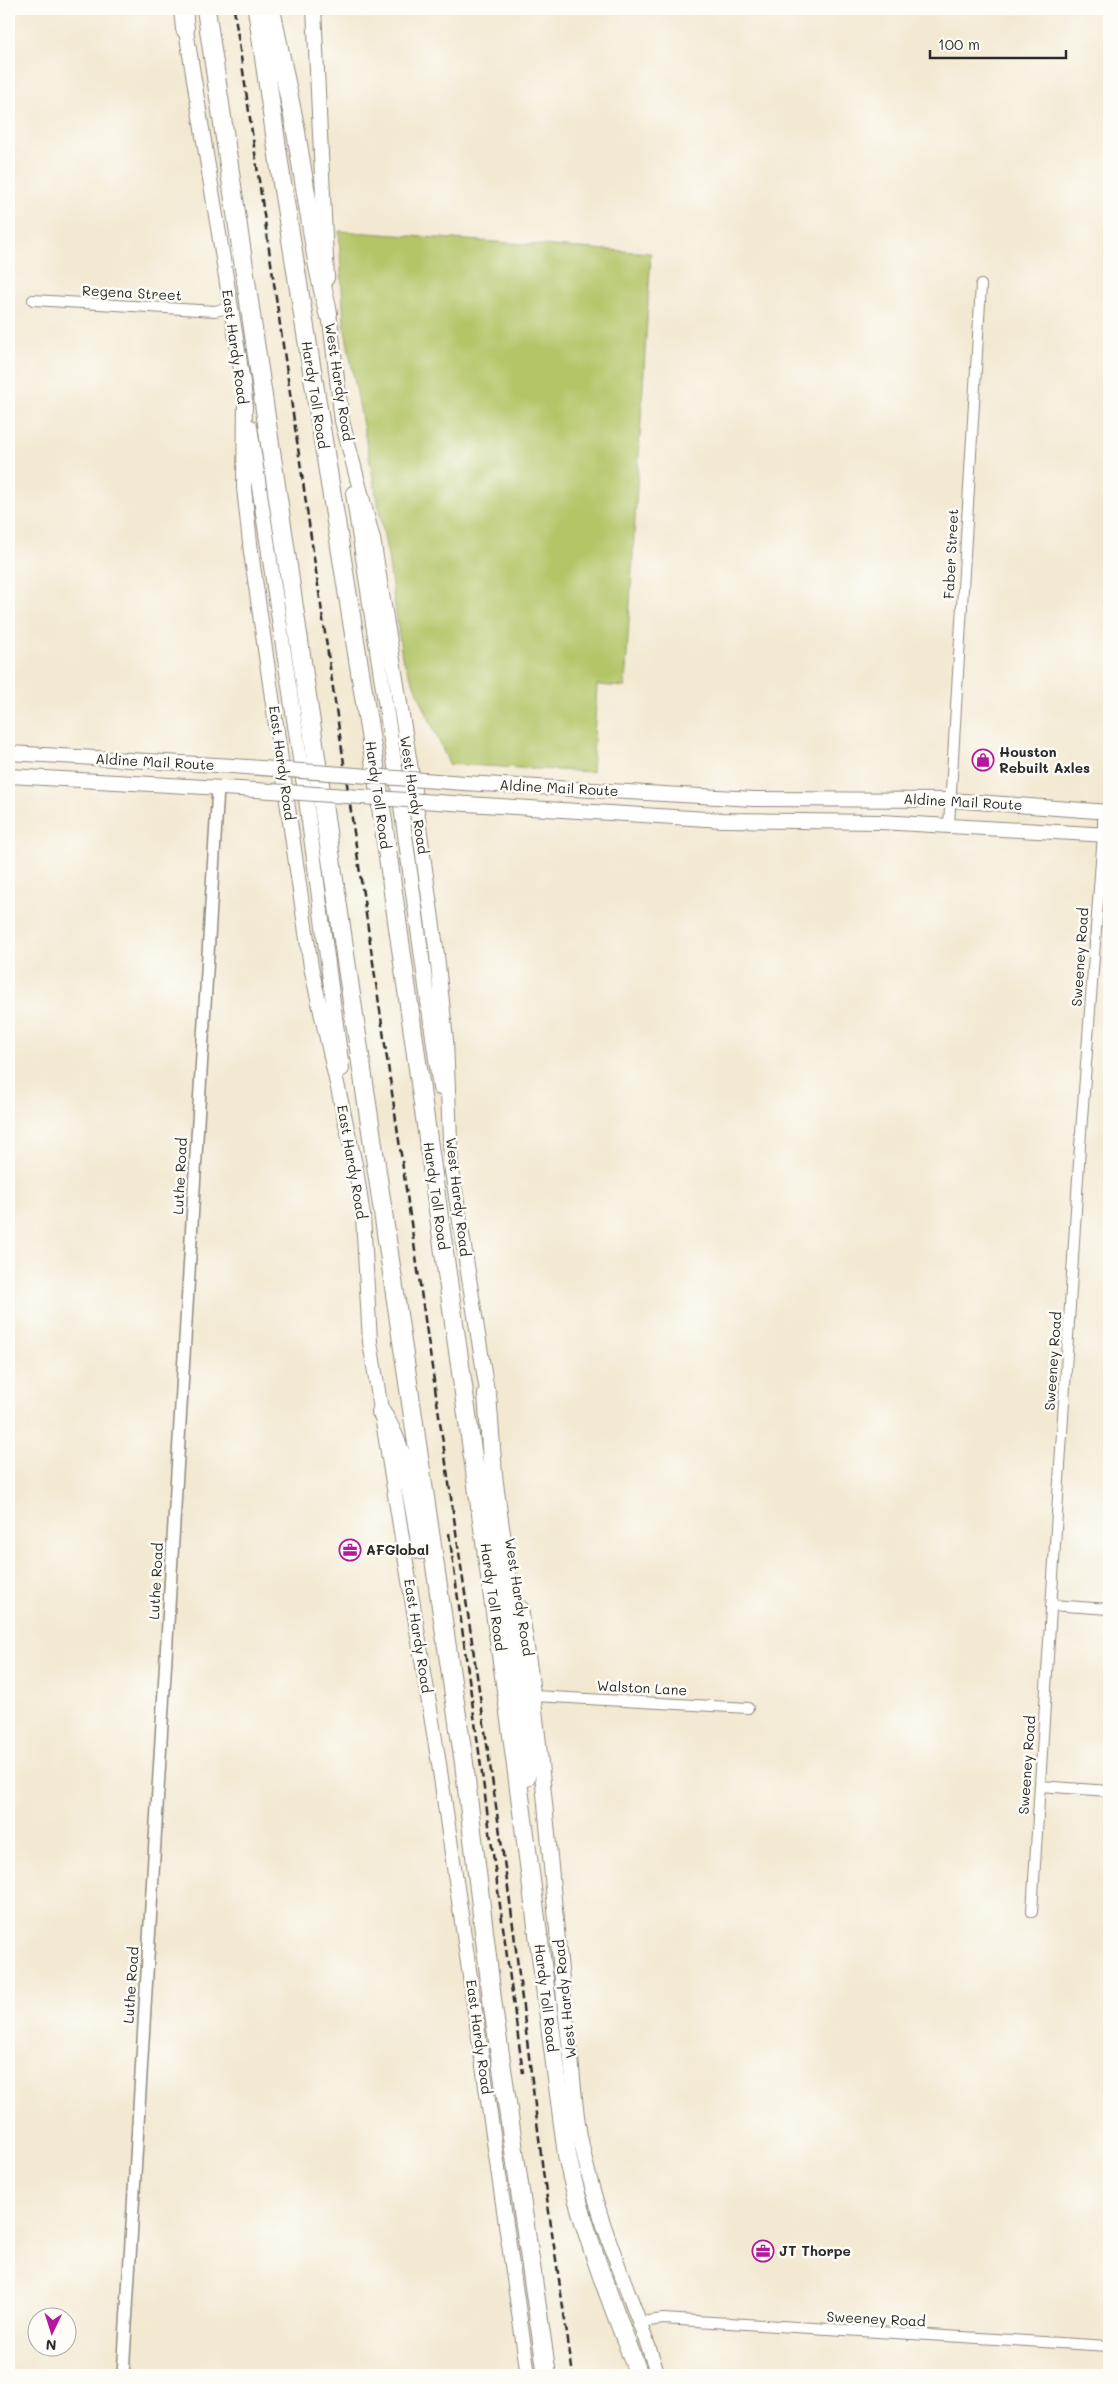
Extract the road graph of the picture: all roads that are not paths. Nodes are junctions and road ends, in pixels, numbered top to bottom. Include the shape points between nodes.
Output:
1 (183, 9) edge
2 (206, 9) edge
3 (257, 9) edge
4 (271, 9) edge
5 (314, 9) edge
6 (186, 28) joint
7 (981, 285) dead end
8 (33, 300) dead end
9 (229, 308) junction
10 (328, 313) junction
11 (245, 400) junction
12 (342, 421) junction
13 (9, 754) edge
14 (51, 756) junction
15 (301, 771) junction
16 (9, 776) edge
17 (396, 778) junction
18 (50, 779) junction
19 (218, 788) junction
20 (609, 790) junction
21 (305, 792) junction
22 (798, 798) junction
23 (400, 799) junction
24 (950, 800) junction
25 (1106, 812) edge
26 (612, 813) junction
27 (799, 822) junction
28 (949, 825) junction
29 (1106, 834) edge
30 (451, 1164) junction
31 (356, 1169) junction
32 (488, 1394) junction
33 (381, 1412) junction
34 (1051, 1605) junction
35 (1109, 1609) edge
36 (534, 1696) junction
37 (748, 1708) dead end
38 (1040, 1786) junction
39 (1109, 1791) edge
40 (524, 1825) junction
41 (1032, 1912) dead end
42 (493, 2007) junction
43 (640, 2322) junction
44 (1109, 2346) edge
45 (123, 2375) edge
46 (528, 2375) edge
47 (546, 2375) edge
48 (639, 2375) edge
49 (658, 2375) edge

1 - 6 highway
2 - 42 highway via 462,1753
3 - 40 highway, Hardy Toll Road via 376,772
4 - 10 highway
5 - 10 main road, West Hardy Road
6 - 9 main road, East Hardy Road
7 - 24 street, Faber Street
8 - 9 street, Regena Street via 215,311
9 - 11 main road, East Hardy Road
10 - 12 main road, West Hardy Road
11 - 15 main road
11 - 31 main road, East Hardy Road via 244,488 251,552 311,967
12 - 17 main road
12 - 30 main road, West Hardy Road via 373,539 414,795 446,1040
13 - 14 main road, Aldine Mail Route
14 - 15 main road, Aldine Mail Route, bridge
14 - 18 main road
15 - 17 main road, Aldine Mail Route, bridge
15 - 21 main road
16 - 18 main road, Aldine Mail Route
17 - 20 main road, Aldine Mail Route, bridge
17 - 23 main road
18 - 19 main road, Aldine Mail Route
19 - 21 main road, Aldine Mail Route, bridge
19 - 45 street, Luthe Road
20 - 22 main road, Aldine Mail Route via 754,799
20 - 26 main road
21 - 23 main road, Aldine Mail Route, bridge
21 - 31 main road
22 - 24 main road, Aldine Mail Route
22 - 27 main road
23 - 26 main road, Aldine Mail Route, bridge
23 - 30 main road
24 - 25 main road, Aldine Mail Route
24 - 28 street, Faber Street
25 - 29 street, Sweeney Road
26 - 27 main road, Aldine Mail Route
27 - 28 main road, Aldine Mail Route
28 - 29 main road, Aldine Mail Route
29 - 34 street, Sweeney Road via 1080,1146
30 - 32 main road, West Hardy Road
31 - 33 main road, East Hardy Road via 370,1342
32 - 36 main road, West Hardy Road
32 - 40 highway via 494,1475 515,1615 526,1736
33 - 42 highway via 392,1427 406,1474 420,1545 458,1808
33 - 46 main road, East Hardy Road via 439,1764
34 - 35 street
34 - 38 street, Sweeney Road
36 - 37 street, Walston Lane
36 - 43 main road, West Hardy Road via 580,2136 610,2247
38 - 39 street
38 - 41 street, Sweeney Road
40 - 48 highway, Hardy Toll Road via 562,2122 575,2195
42 - 47 highway
43 - 44 street, Sweeney Road via 663,2319
43 - 49 main road, West Hardy Road

